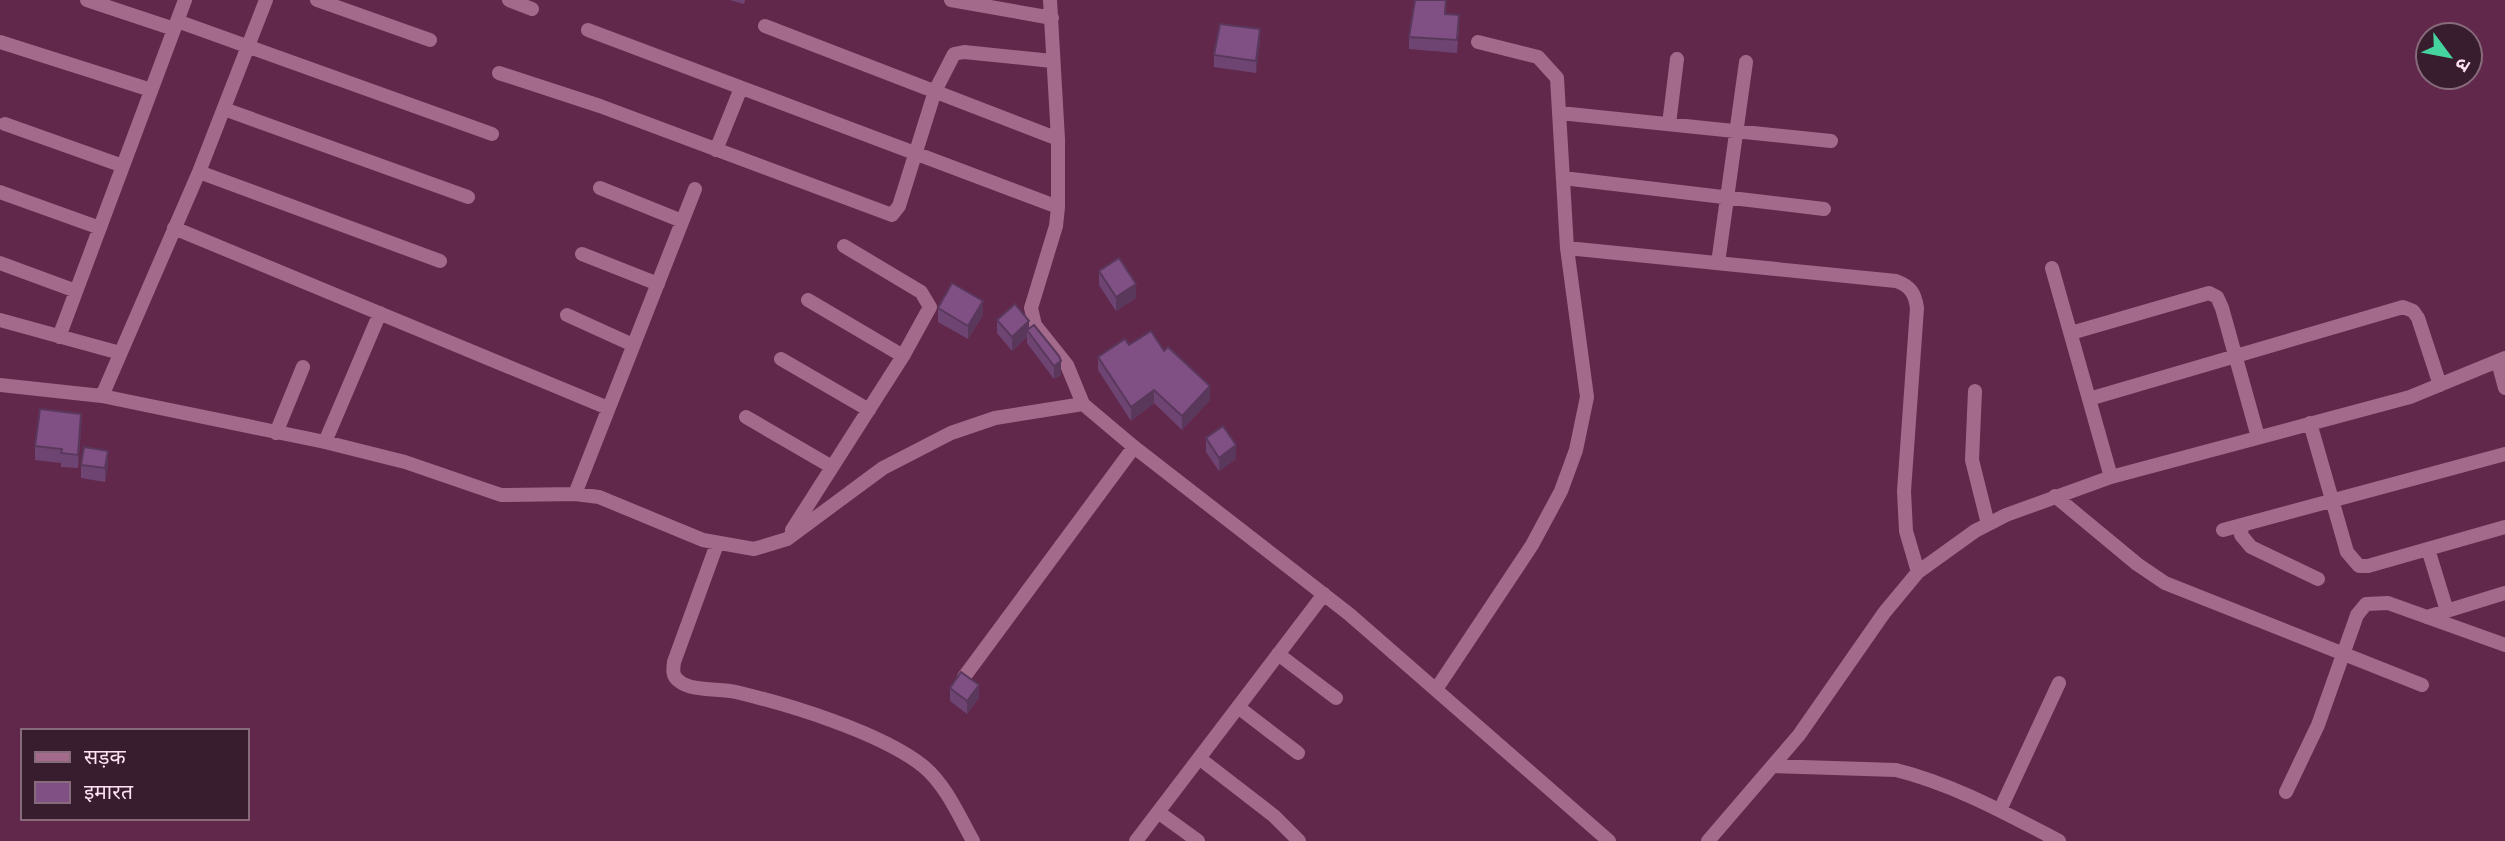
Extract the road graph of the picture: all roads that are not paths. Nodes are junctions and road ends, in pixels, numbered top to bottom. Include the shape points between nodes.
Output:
1 (87, 0) edge
2 (185, 0) edge
3 (266, 0) edge
4 (317, 0) edge
5 (509, 0) edge
6 (951, 0) edge
7 (1050, 0) edge
8 (532, 9) dead end
9 (1052, 18) junction
10 (176, 25) junction
11 (765, 26) dead end
12 (588, 30) dead end
13 (430, 40) dead end
14 (0, 42) edge
15 (1478, 42) dead end
16 (249, 45) junction
17 (1677, 59) dead end
18 (1052, 61) junction
19 (1746, 62) dead end
20 (499, 73) dead end
21 (741, 88) junction
22 (151, 90) junction
23 (935, 91) junction
24 (223, 109) junction
25 (1560, 113) junction
26 (5, 124) dead end
27 (1670, 124) junction
28 (1736, 132) junction
29 (492, 135) dead end
30 (1058, 139) junction
31 (1831, 141) dead end
32 (716, 150) junction
33 (914, 153) junction
34 (123, 166) junction
35 (199, 172) junction
36 (1563, 178) junction
37 (600, 188) dead end
38 (695, 190) dead end
39 (0, 192) edge
40 (468, 197) dead end
41 (1727, 197) junction
42 (1058, 207) junction
43 (1824, 209) dead end
44 (682, 221) junction
45 (100, 228) junction
46 (174, 228) junction
47 (844, 246) dead end
48 (1566, 248) junction
49 (582, 254) dead end
50 (440, 261) dead end
51 (0, 262) edge
52 (1718, 263) junction
53 (2052, 268) dead end
54 (658, 285) junction
55 (76, 291) junction
56 (808, 300) dead end
57 (380, 313) junction
58 (567, 315) dead end
59 (0, 320) edge
60 (2071, 333) junction
61 (59, 337) junction
62 (633, 345) junction
63 (120, 353) junction
64 (2235, 355) junction
65 (903, 356) junction
66 (781, 359) dead end
67 (2502, 360) edge
68 (303, 367) dead end
69 (0, 385) edge
70 (2440, 385) junction
71 (2505, 388) edge
72 (1975, 391) dead end
73 (102, 396) junction
74 (2089, 398) junction
75 (1083, 404) junction
76 (608, 408) junction
77 (869, 410) junction
78 (746, 417) dead end
79 (2311, 424) junction
80 (276, 433) junction
81 (2258, 438) junction
82 (325, 442) junction
83 (1133, 447) junction
84 (2505, 454) edge
85 (832, 467) junction
86 (2111, 477) junction
87 (575, 494) junction
88 (2055, 496) junction
89 (2333, 503) junction
90 (1988, 524) junction
91 (2242, 525) junction
92 (2505, 527) edge
93 (2223, 530) dead end
94 (787, 539) junction
95 (717, 544) junction
96 (2428, 549) junction
97 (1918, 572) junction
98 (2318, 579) dead end
99 (2505, 593) edge
100 (1324, 594) junction
101 (2447, 611) junction
102 (2427, 617) junction
103 (2505, 645) edge
104 (1278, 654) junction
105 (2343, 656) junction
106 (964, 677) edge
107 (2059, 683) dead end
108 (2421, 685) dead end
109 (1437, 688) junction
110 (1336, 698) dead end
111 (1238, 707) junction
112 (1298, 753) dead end
113 (1199, 758) junction
114 (1774, 766) junction
115 (2286, 792) dead end
116 (2000, 810) junction
117 (1158, 812) junction
118 (973, 841) edge
119 (1136, 841) edge
120 (1198, 841) edge
121 (1299, 841) edge
122 (1609, 841) edge
123 (1707, 841) edge
124 (2059, 841) edge

1 - 10 street
2 - 10 street
3 - 16 street
4 - 13 street
5 - 8 street
6 - 9 street
7 - 9 street
9 - 18 street
10 - 16 street
10 - 22 street
11 - 23 street
12 - 21 street
14 - 22 street
15 - 25 street via 1525,52 1549,67 1557,78
16 - 24 street
16 - 29 street
17 - 27 street
18 - 23 street via 954,54
18 - 30 street
19 - 28 street
20 - 32 street
21 - 32 street
21 - 33 street
22 - 34 street
23 - 30 street
23 - 33 street
24 - 35 street
24 - 40 street
25 - 27 street
25 - 36 street
26 - 34 street
27 - 28 street
28 - 31 street
28 - 41 street
30 - 42 street
32 - 33 street via 892,215
33 - 42 street
34 - 45 street
35 - 46 street
35 - 50 street
36 - 41 street
36 - 48 street
37 - 44 street
38 - 44 street
39 - 45 street
41 - 43 street
41 - 52 street
42 - 75 street via 1033,296 1032,316 1067,365
44 - 54 street
45 - 55 street
46 - 57 street
46 - 63 street
47 - 65 street via 927,299 927,316
48 - 52 street
48 - 109 street via 1587,397 1576,450 1532,545
49 - 54 street
51 - 55 street
52 - 97 street via 1896,281 1907,285 1915,296 1904,510
53 - 60 street
54 - 62 street
55 - 61 street
56 - 65 street
57 - 76 street
57 - 82 street
58 - 62 street
59 - 61 street
60 - 64 street via 2209,292 2222,308
60 - 74 street
61 - 63 street
62 - 76 street
63 - 73 street
64 - 70 street via 2403,307 2418,317
64 - 74 street
64 - 81 street
65 - 77 street
66 - 77 street
67 - 70 street
67 - 71 street
68 - 80 street
69 - 73 street
70 - 79 street
72 - 90 street via 1972,460
73 - 80 street
74 - 86 street
75 - 83 street
75 - 94 street via 995,418 951,433 883,468
76 - 87 street
77 - 85 street
78 - 85 street
79 - 81 street
79 - 89 street
80 - 82 street
81 - 86 street
82 - 87 street via 405,462 483,491
83 - 100 street
83 - 106 street
84 - 89 street
85 - 94 street
86 - 88 street
87 - 95 street via 619,503
88 - 90 street
88 - 105 street via 2165,583
89 - 91 street
89 - 96 street via 2347,552 2358,566
90 - 97 street
91 - 93 street
91 - 98 street via 2241,535 2251,547
92 - 96 street
94 - 95 street via 754,549
95 - 118 street via 674,662 678,681 740,693 884,741 936,779
96 - 101 street
97 - 114 street
99 - 101 street
100 - 104 street
100 - 109 street
101 - 102 street
102 - 103 street
102 - 105 street via 2388,603 2366,604 2357,615
104 - 110 street
104 - 111 street
105 - 108 street
105 - 115 street via 2318,726
107 - 116 street
109 - 122 street
111 - 112 street
111 - 113 street
113 - 117 street
113 - 121 street
114 - 116 street via 1896,770
114 - 123 street
116 - 124 street
117 - 119 street
117 - 120 street

